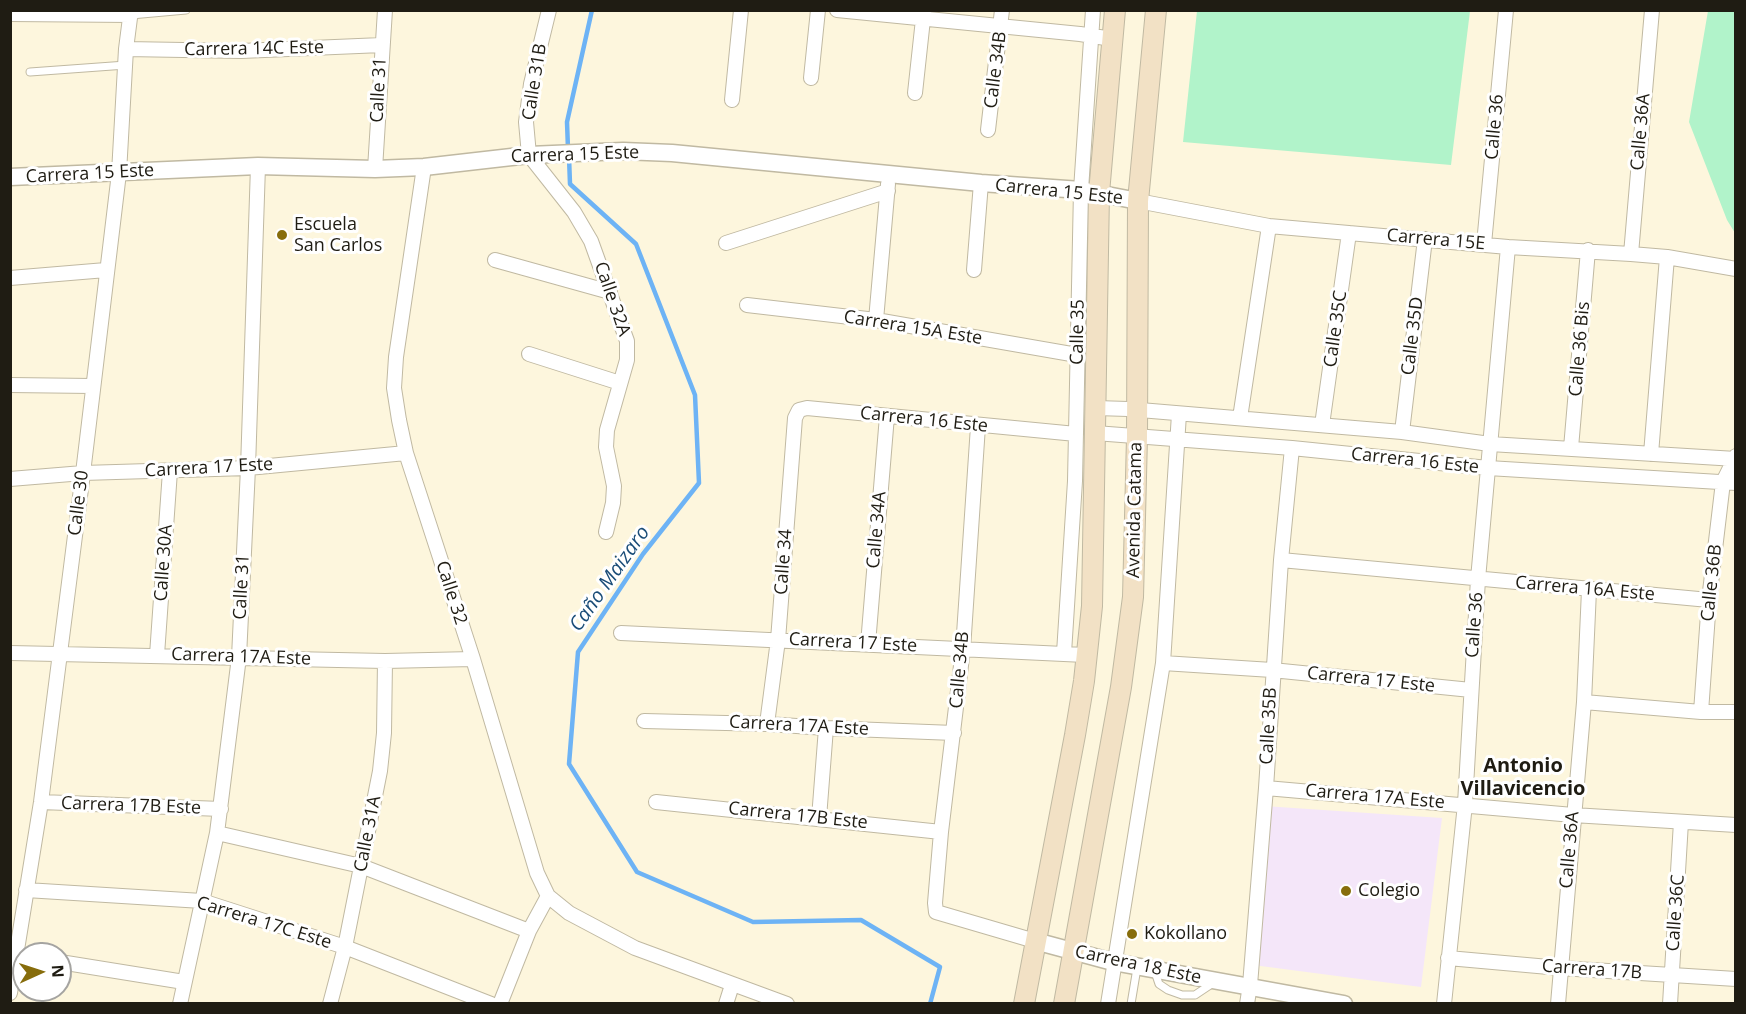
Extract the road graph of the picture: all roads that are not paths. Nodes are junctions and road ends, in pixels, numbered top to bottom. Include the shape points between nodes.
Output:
1 (186, 10) edge
2 (385, 10) edge
3 (549, 10) edge
4 (741, 10) edge
5 (818, 10) edge
6 (837, 10) edge
7 (1002, 10) edge
8 (1093, 10) edge
9 (1115, 10) edge
10 (1156, 10) edge
11 (1506, 10) edge
12 (1652, 10) edge
13 (131, 13) edge
14 (10, 14) edge
15 (924, 15) edge
16 (1001, 26) junction
17 (1090, 35) junction
18 (1112, 39) junction
19 (381, 45) junction
20 (126, 50) junction
21 (126, 65) junction
22 (30, 72) dead end
23 (812, 78) dead end
24 (915, 93) dead end
25 (732, 100) dead end
26 (988, 130) dead end
27 (529, 155) junction
28 (258, 166) junction
29 (424, 167) junction
30 (375, 169) junction
31 (119, 173) junction
32 (10, 177) edge
33 (889, 183) junction
34 (981, 183) junction
35 (1090, 192) junction
36 (1138, 201) junction
37 (1269, 226) junction
38 (1349, 233) junction
39 (1425, 239) junction
40 (726, 243) dead end
41 (1484, 244) junction
42 (1508, 247) junction
43 (1588, 250) junction
44 (1630, 254) junction
45 (1667, 257) junction
46 (495, 260) dead end
47 (1736, 269) edge
48 (106, 270) junction
49 (974, 270) dead end
50 (10, 278) edge
51 (610, 292) junction
52 (747, 305) dead end
53 (876, 320) junction
54 (529, 354) dead end
55 (1077, 355) junction
56 (620, 383) junction
57 (10, 385) edge
58 (92, 386) junction
59 (807, 408) joint
60 (1096, 408) junction
61 (1137, 410) junction
62 (1179, 414) junction
63 (887, 416) junction
64 (1240, 418) junction
65 (1322, 425) junction
66 (978, 426) junction
67 (1402, 432) junction
68 (1086, 433) junction
69 (1137, 437) junction
70 (1179, 441) junction
71 (1490, 444) junction
72 (1293, 448) junction
73 (1571, 448) junction
74 (406, 453) junction
75 (1651, 454) junction
76 (1735, 458) edge
77 (248, 468) junction
78 (1488, 468) junction
79 (170, 471) junction
80 (83, 473) junction
81 (10, 479) edge
82 (1729, 483) edge
83 (606, 532) dead end
84 (1281, 560) junction
85 (1478, 579) junction
86 (1588, 590) junction
87 (1709, 600) junction
88 (621, 633) dead end
89 (778, 640) junction
90 (868, 644) junction
91 (963, 649) junction
92 (10, 653) edge
93 (1064, 653) junction
94 (59, 655) junction
95 (157, 655) junction
96 (1085, 655) junction
97 (238, 657) junction
98 (472, 659) junction
99 (385, 661) junction
100 (1163, 663) junction
101 (1272, 670) junction
102 (1471, 690) junction
103 (1584, 702) junction
104 (1701, 712) junction
105 (1736, 712) edge
106 (644, 721) dead end
107 (767, 724) junction
108 (826, 728) junction
109 (954, 733) junction
110 (1266, 788) junction
111 (41, 802) junction
112 (656, 802) dead end
113 (1465, 804) junction
114 (220, 809) junction
115 (1573, 815) junction
116 (819, 818) junction
117 (1682, 822) junction
118 (1736, 825) edge
119 (941, 832) junction
120 (216, 833) junction
121 (361, 866) junction
122 (26, 890) junction
123 (549, 896) junction
124 (202, 901) junction
125 (936, 912) joint
126 (529, 931) junction
127 (1035, 940) junction
128 (21, 942) edge
129 (345, 947) junction
130 (1073, 952) junction
131 (1448, 958) junction
132 (1113, 962) junction
133 (72, 964) edge
134 (1146, 968) junction
135 (1560, 968) junction
136 (1671, 975) junction
137 (1736, 979) edge
138 (184, 982) junction
139 (732, 985) junction
140 (1250, 985) junction
141 (1339, 1003) edge
142 (180, 1004) edge
143 (330, 1004) edge
144 (491, 1004) edge
145 (500, 1004) edge
146 (726, 1004) edge
147 (787, 1004) edge
148 (1024, 1004) edge
149 (1064, 1004) edge
150 (1108, 1004) edge
151 (1131, 1004) edge
152 (1247, 1004) edge
153 (1444, 1004) edge
154 (1558, 1004) edge
155 (1670, 1004) edge

1 - 13 lane
2 - 19 street, Calle 31
3 - 27 street, Calle 31B via 531,84 526,122
4 - 25 street
5 - 23 street
6 - 15 street
7 - 16 street, Calle 34B
8 - 17 street, Calle 35
9 - 18 main road
10 - 36 main road, Avenida Catama
11 - 41 street, Calle 36
12 - 44 street, Calle 36A
13 - 14 street
13 - 20 street, Calle 30
15 - 16 street
15 - 24 street
16 - 17 street
16 - 26 street, Calle 34B
17 - 18 street
17 - 35 street, Calle 35
18 - 35 main road
19 - 20 street, Carrera 14C Este via 241,51
19 - 30 street, Calle 31
20 - 21 street, Calle 30
21 - 22 lane
21 - 31 street, Calle 30
27 - 29 street, Carrera 15 Este
27 - 33 street, Carrera 15 Este via 672,153
27 - 51 street, Calle 32A via 591,240
28 - 30 street, Carrera 15 Este
28 - 31 street, Carrera 15 Este
28 - 77 street, Calle 31
29 - 30 street, Carrera 15 Este
29 - 74 street, Calle 32 via 394,387
31 - 32 street, Carrera 15 Este
31 - 48 street, Calle 30
33 - 34 street, Carrera 15 Este
33 - 40 street
33 - 53 street
34 - 35 street, Carrera 15 Este
34 - 49 street
35 - 36 street, Carrera 15 Este
35 - 55 street, Calle 35
35 - 60 main road
36 - 37 street, Carrera 15E
36 - 61 main road, Avenida Catama
37 - 38 street, Carrera 15E
37 - 64 street
38 - 39 street, Carrera 15E
38 - 65 street, Calle 35C
39 - 41 street, Carrera 15E
39 - 67 street, Calle 35D
41 - 42 street, Carrera 15E
42 - 43 street, Carrera 15E
42 - 71 street, Calle 36
43 - 44 street, Carrera 15E
43 - 73 street, Calle 36 Bis
44 - 45 street, Carrera 15E
45 - 47 street, Carrera 15E
45 - 75 street
46 - 51 street
48 - 50 street
48 - 58 street, Calle 30
51 - 56 street, Calle 32A via 627,341 627,360
52 - 53 street, Carrera 15A Este
53 - 55 street, Carrera 15A Este
54 - 56 street
55 - 68 street, Calle 35
56 - 83 street, Calle 32A via 607,430 606,447 614,486
57 - 58 street
58 - 80 street, Calle 30
59 - 63 street, Carrera 16 Este
59 - 89 street, Calle 34 via 799,410 795,418
60 - 61 street, Carrera 16 Este
60 - 68 main road
61 - 62 street, Carrera 16 Este
61 - 69 main road, Avenida Catama
62 - 64 street, Carrera 16 Este
62 - 70 street
63 - 66 street, Carrera 16 Este
63 - 90 street, Calle 34A
64 - 65 street, Carrera 16 Este
65 - 67 street, Carrera 16 Este
66 - 68 street, Carrera 16 Este
66 - 91 street, Calle 34B
67 - 71 street, Carrera 16 Este
68 - 69 street, Carrera 16 Este
68 - 93 street, Calle 35 via 1072,534
68 - 96 main road via 1092,606
69 - 70 street, Carrera 16 Este
69 - 130 main road, Avenida Catama via 1133,597 1121,687
70 - 72 street, Carrera 16 Este
70 - 100 street
71 - 73 street, Carrera 16 Este
71 - 78 street, Calle 36
72 - 78 street, Carrera 16 Este
72 - 84 street, Calle 35B
73 - 75 street, Carrera 16 Este
74 - 77 street, Carrera 17 Este
74 - 98 street, Calle 32
75 - 76 street, Carrera 16 Este
76 - 82 street, Calle 36B
77 - 79 street, Carrera 17 Este
77 - 97 street, Calle 31
78 - 82 street, Carrera 16 Este
78 - 85 street, Calle 36
79 - 80 street, Carrera 17 Este
79 - 95 street, Calle 30A
80 - 81 street, Carrera 17 Este
80 - 94 street, Calle 30
82 - 87 street, Calle 36B
84 - 85 street, Carrera 16A Este
84 - 101 street, Calle 35B
85 - 86 street, Carrera 16A Este
85 - 102 street, Calle 36
86 - 87 street, Carrera 16A Este
86 - 103 street, Calle 36A
87 - 104 street, Calle 36B
88 - 89 street, Carrera 17 Este
89 - 90 street, Carrera 17 Este
89 - 107 street, Calle 34
90 - 91 street, Carrera 17 Este
91 - 93 street, Carrera 17 Este
91 - 109 street, Calle 34B
92 - 94 street, Carrera 17A Este
93 - 96 street, Carrera 17 Este
94 - 95 street, Carrera 17A Este
94 - 111 street, Calle 30
95 - 97 street, Carrera 17A Este
96 - 127 main road via 1075,735
97 - 99 street, Carrera 17A Este
97 - 114 street, Calle 31
98 - 99 street, Carrera 17A Este
98 - 123 street, Calle 32 via 537,873
99 - 121 street, Calle 31A via 380,771
100 - 101 street, Carrera 17 Este
100 - 132 street
101 - 102 street, Carrera 17 Este
101 - 110 street, Calle 35B
102 - 113 street, Calle 36
103 - 104 street
103 - 115 street, Calle 36A
104 - 105 street
106 - 107 street, Carrera 17A Este
107 - 108 street, Carrera 17A Este
108 - 109 street, Carrera 17A Este
108 - 116 street
109 - 119 street, Calle 34B
110 - 113 street, Carrera 17A Este
110 - 140 street, Calle 35B
111 - 114 street, Carrera 17B Este
111 - 122 street, Calle 30
112 - 116 street, Carrera 17B Este
113 - 115 street, Carrera 17A Este
113 - 131 street, Calle 36
114 - 120 street, Calle 31
115 - 117 street, Carrera 17A Este
115 - 135 street, Calle 36A
116 - 119 street, Carrera 17B Este
117 - 118 street, Carrera 17A Este
117 - 136 street, Calle 36C
119 - 125 street, Calle 34B
120 - 121 street, Carrera 17B Este
120 - 124 street, Calle 31
121 - 126 street, Carrera 17B Este
121 - 129 street, Calle 31A
122 - 124 street, Carrera 17C Este
122 - 128 street, Calle 30
123 - 126 street
123 - 139 street via 569,913 635,948
124 - 129 street, Carrera 17C Este
124 - 138 street, Calle 31
125 - 127 street, Carrera 18 Este
126 - 145 street
127 - 130 street, Carrera 18 Este
127 - 148 main road
129 - 143 street, Calle 31A
129 - 144 street, Carrera 17C Este
130 - 132 street, Carrera 18 Este
130 - 149 main road, Avenida Catama
131 - 135 street, Carrera 17B
131 - 153 street, Calle 36
132 - 134 street, Carrera 18 Este
132 - 150 street
133 - 138 street
134 - 140 street, Carrera 18 Este
134 - 151 lane
135 - 136 street, Carrera 17B
135 - 154 street, Calle 36A
136 - 137 street, Carrera 17B
136 - 155 street, Calle 36C
138 - 142 street, Calle 31
139 - 146 street
139 - 147 street
140 - 141 street, Carrera 18 Este
140 - 152 street, Calle 35B

